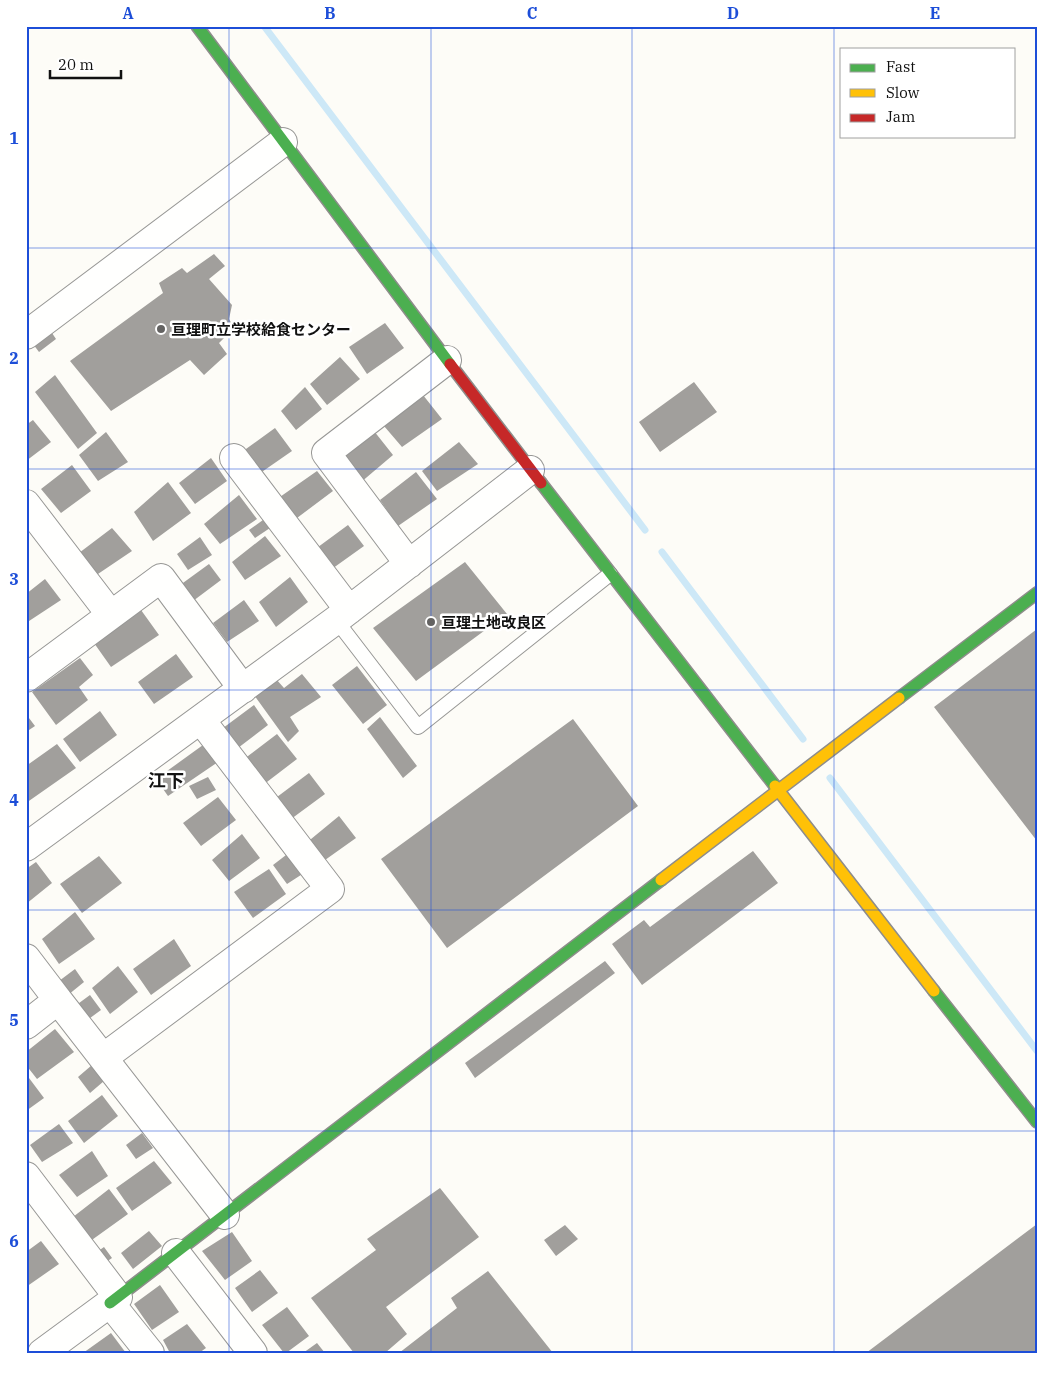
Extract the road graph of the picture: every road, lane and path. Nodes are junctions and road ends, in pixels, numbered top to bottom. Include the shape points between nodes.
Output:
1 (197, 26) edge
2 (283, 142) junction
3 (26, 335) edge
4 (447, 360) junction
5 (234, 458) dead end
6 (530, 470) junction
7 (26, 504) edge
8 (409, 564) junction
9 (610, 574) junction
10 (1037, 593) edge
11 (111, 615) junction
12 (342, 615) junction
13 (26, 678) edge
14 (243, 689) junction
15 (201, 720) junction
16 (779, 791) junction
17 (26, 846) edge
18 (26, 958) edge
19 (58, 1000) junction
20 (26, 1025) edge
21 (103, 1058) junction
22 (1037, 1122) edge
23 (26, 1176) edge
24 (224, 1215) junction
25 (176, 1253) junction
26 (114, 1300) junction
27 (42, 1353) edge
28 (150, 1353) edge
29 (253, 1353) edge

1 - 2 street
2 - 3 street
2 - 4 street
4 - 6 street
4 - 8 street via 326,454
5 - 12 street
6 - 8 street
6 - 9 street
7 - 11 street
8 - 12 street
9 - 12 lane via 418,727
9 - 16 street
10 - 16 street
11 - 13 street
11 - 14 street via 161,578
12 - 14 street
14 - 15 street
15 - 17 street
15 - 21 street via 330,888
16 - 22 street
16 - 24 street
18 - 19 street
19 - 20 street
19 - 21 street
21 - 24 street
23 - 26 street
24 - 25 street
25 - 26 street
25 - 29 street
26 - 27 street
26 - 28 street

